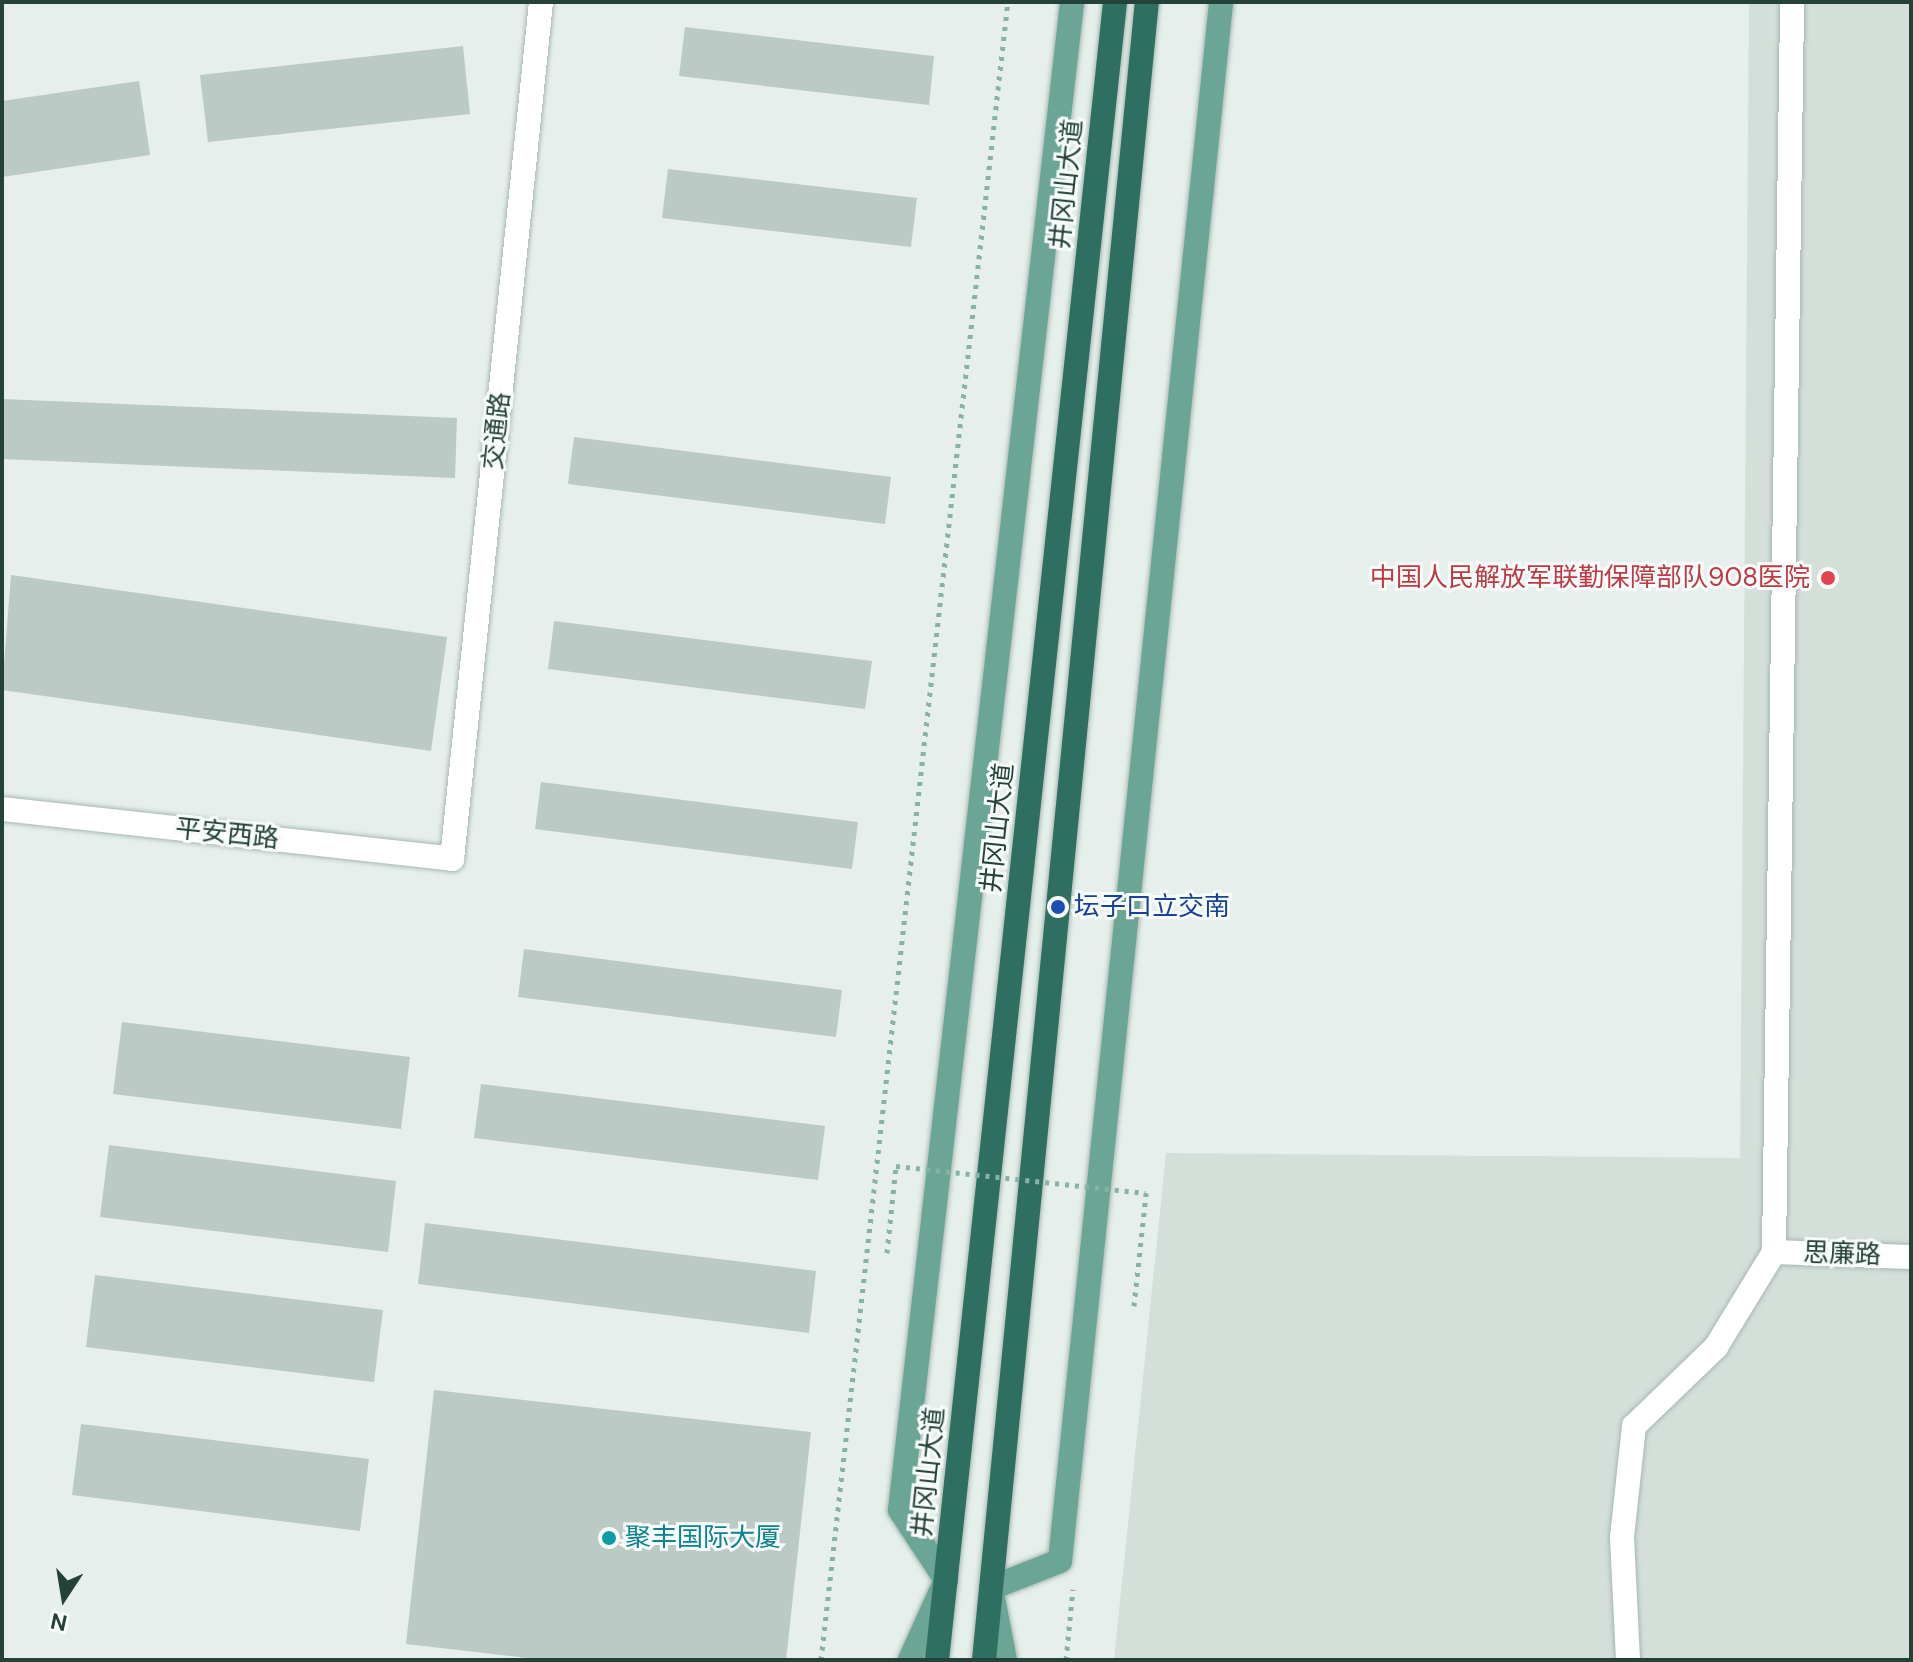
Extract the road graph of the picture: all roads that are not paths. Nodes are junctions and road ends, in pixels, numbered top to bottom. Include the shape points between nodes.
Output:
1 (541, 2) edge
2 (1072, 2) edge
3 (1115, 2) edge
4 (1147, 2) edge
5 (1221, 2) edge
6 (1792, 2) edge
7 (2, 809) edge
8 (452, 859) joint
9 (1774, 1252) junction
10 (1911, 1257) edge
11 (946, 1580) junction
12 (991, 1588) junction
13 (910, 1660) edge
14 (937, 1660) edge
15 (984, 1660) edge
16 (1005, 1660) edge
17 (1628, 1660) edge

1 - 8 street, 交通路
2 - 11 main road via 900,1510
3 - 11 highway, 井冈山大道
4 - 12 highway
5 - 12 main road via 1060,1561
6 - 9 street
7 - 8 street, 平安西路
9 - 10 street, 思廉路
9 - 17 street via 1716,1347 1634,1426 1622,1537
11 - 13 main road
11 - 14 highway, 井冈山大道
12 - 15 highway
12 - 16 main road

